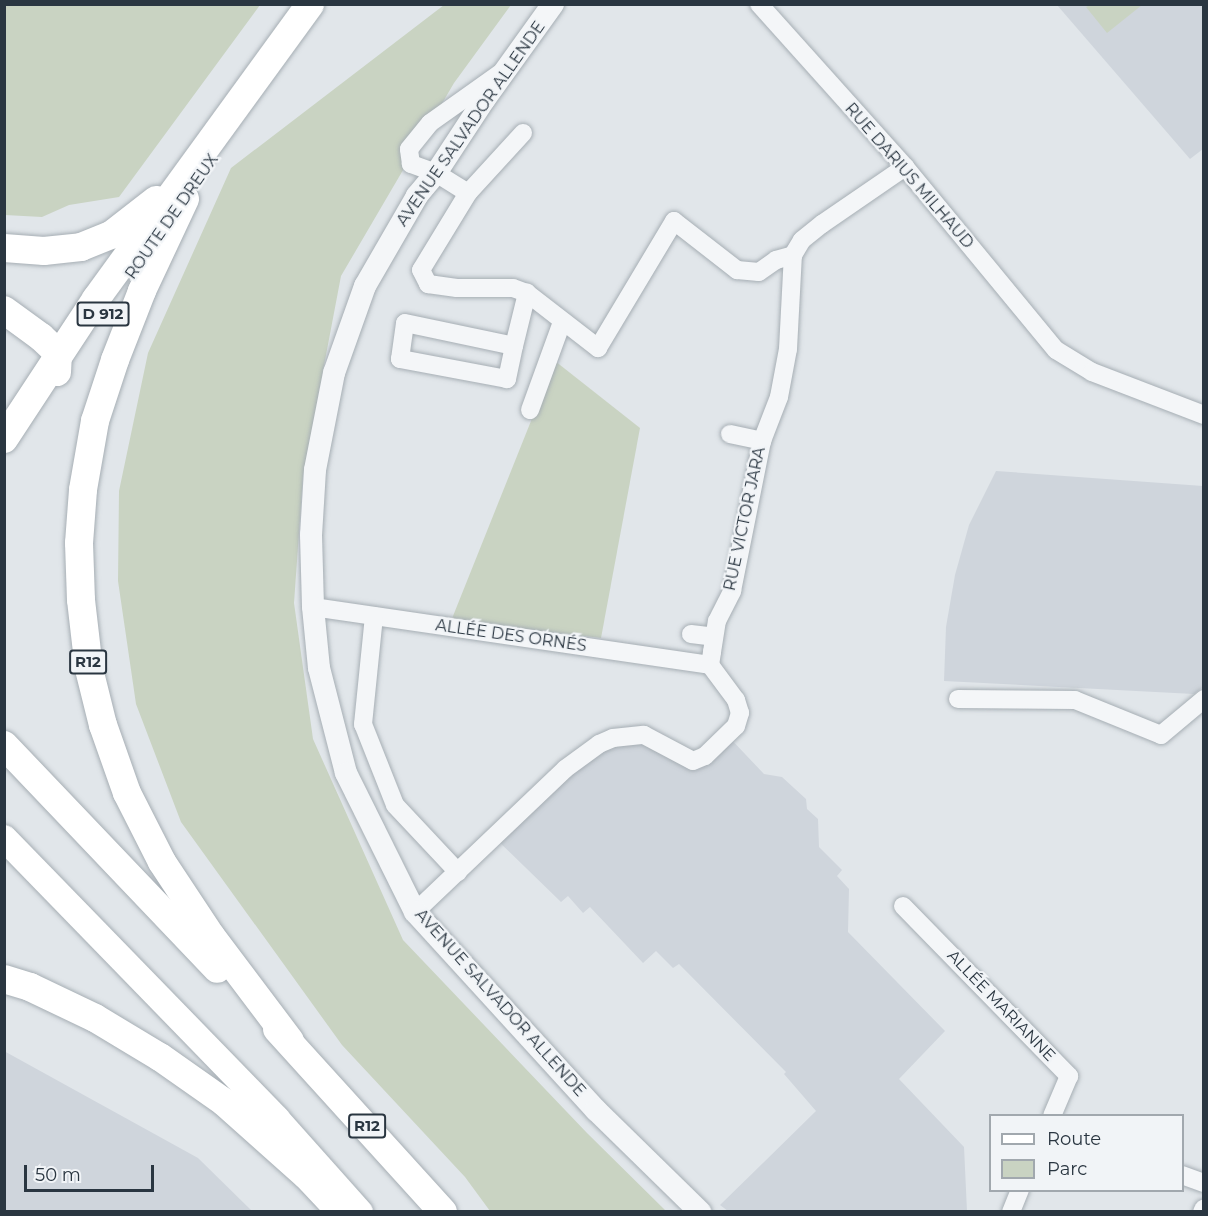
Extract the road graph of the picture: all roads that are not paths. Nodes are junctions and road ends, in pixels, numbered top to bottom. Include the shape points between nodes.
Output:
1 (310, 4) edge
2 (324, 4) edge
3 (553, 4) edge
4 (759, 4) edge
5 (508, 67) junction
6 (523, 133) dead end
7 (208, 143) junction
8 (905, 167) junction
9 (436, 173) junction
10 (468, 193) junction
11 (185, 199) junction
12 (4, 248) edge
13 (793, 255) junction
14 (527, 293) junction
15 (4, 310) edge
16 (562, 322) junction
17 (514, 346) junction
18 (58, 353) junction
19 (53, 384) junction
20 (530, 410) dead end
21 (1203, 415) edge
22 (10, 431) edge
23 (730, 435) dead end
24 (762, 441) junction
25 (312, 607) junction
26 (374, 616) junction
27 (691, 634) dead end
28 (714, 638) junction
29 (710, 665) junction
30 (958, 699) dead end
31 (1203, 699) edge
32 (4, 745) edge
33 (4, 838) edge
34 (458, 872) junction
35 (903, 906) dead end
36 (415, 912) junction
37 (4, 979) edge
38 (290, 1041) junction
39 (1053, 1114) edge
40 (1184, 1176) edge
41 (1203, 1183) edge
42 (1020, 1192) edge
43 (341, 1212) edge
44 (360, 1212) edge
45 (443, 1212) edge
46 (700, 1212) edge
47 (1011, 1212) edge

1 - 7 main road, ROUTE DE DREUX / D 912
2 - 11 main road, ROUTE DE DREUX / D 912
3 - 5 street, AVENUE SALVADOR ALLENDE
4 - 8 street, RUE DARIUS MILHAUD
5 - 9 street, AVENUE SALVADOR ALLENDE
5 - 9 street via 430,123 409,149 411,164
6 - 10 street
7 - 12 main road via 159,197 111,235 81,247 44,251
7 - 18 main road, ROUTE DE DREUX / D 912
8 - 13 street via 822,224 802,240
8 - 21 street, RUE DARIUS MILHAUD via 1056,350 1092,372
9 - 10 street
9 - 25 street, AVENUE SALVADOR ALLENDE via 417,196 365,286 334,373 315,471
10 - 14 street via 421,270 428,284 513,288
11 - 19 main road, ROUTE DE DREUX / D 912
11 - 38 main road, R12 via 142,291 95,421 79,543 89,669 103,725 128,793 162,862 211,936
13 - 16 street via 776,260 759,272 737,270 674,221 598,348
13 - 24 street, RUE VICTOR JARA via 788,349 779,397
14 - 16 street
14 - 17 street
15 - 18 main road
16 - 20 street
17 - 17 street via 507,380 400,359 405,323
18 - 19 main road via 60,366
18 - 22 main road, ROUTE DE DREUX / D 912
19 - 22 main road, ROUTE DE DREUX / D 912
23 - 24 street
24 - 28 street, RUE VICTOR JARA via 732,591 717,621
25 - 26 street, ALLÉE DES ORNÉS
25 - 36 street, AVENUE SALVADOR ALLENDE via 319,668 346,773
26 - 29 street, ALLÉE DES ORNÉS
26 - 34 street via 363,724 395,805
27 - 28 street
28 - 29 street, RUE VICTOR JARA
29 - 34 street via 736,700 740,713 735,726 705,756 693,761 644,735 613,738 598,744 565,769
30 - 31 street via 1075,700 1161,735
32 - 38 main road, R12
33 - 44 main road via 277,1119
34 - 36 street
35 - 39 street, ALLÉE MARIANNE via 1069,1076
36 - 46 street, AVENUE SALVADOR ALLENDE via 596,1110
37 - 43 main road via 95,1018 160,1057 224,1102
38 - 45 main road, R12
40 - 41 street
42 - 47 street

